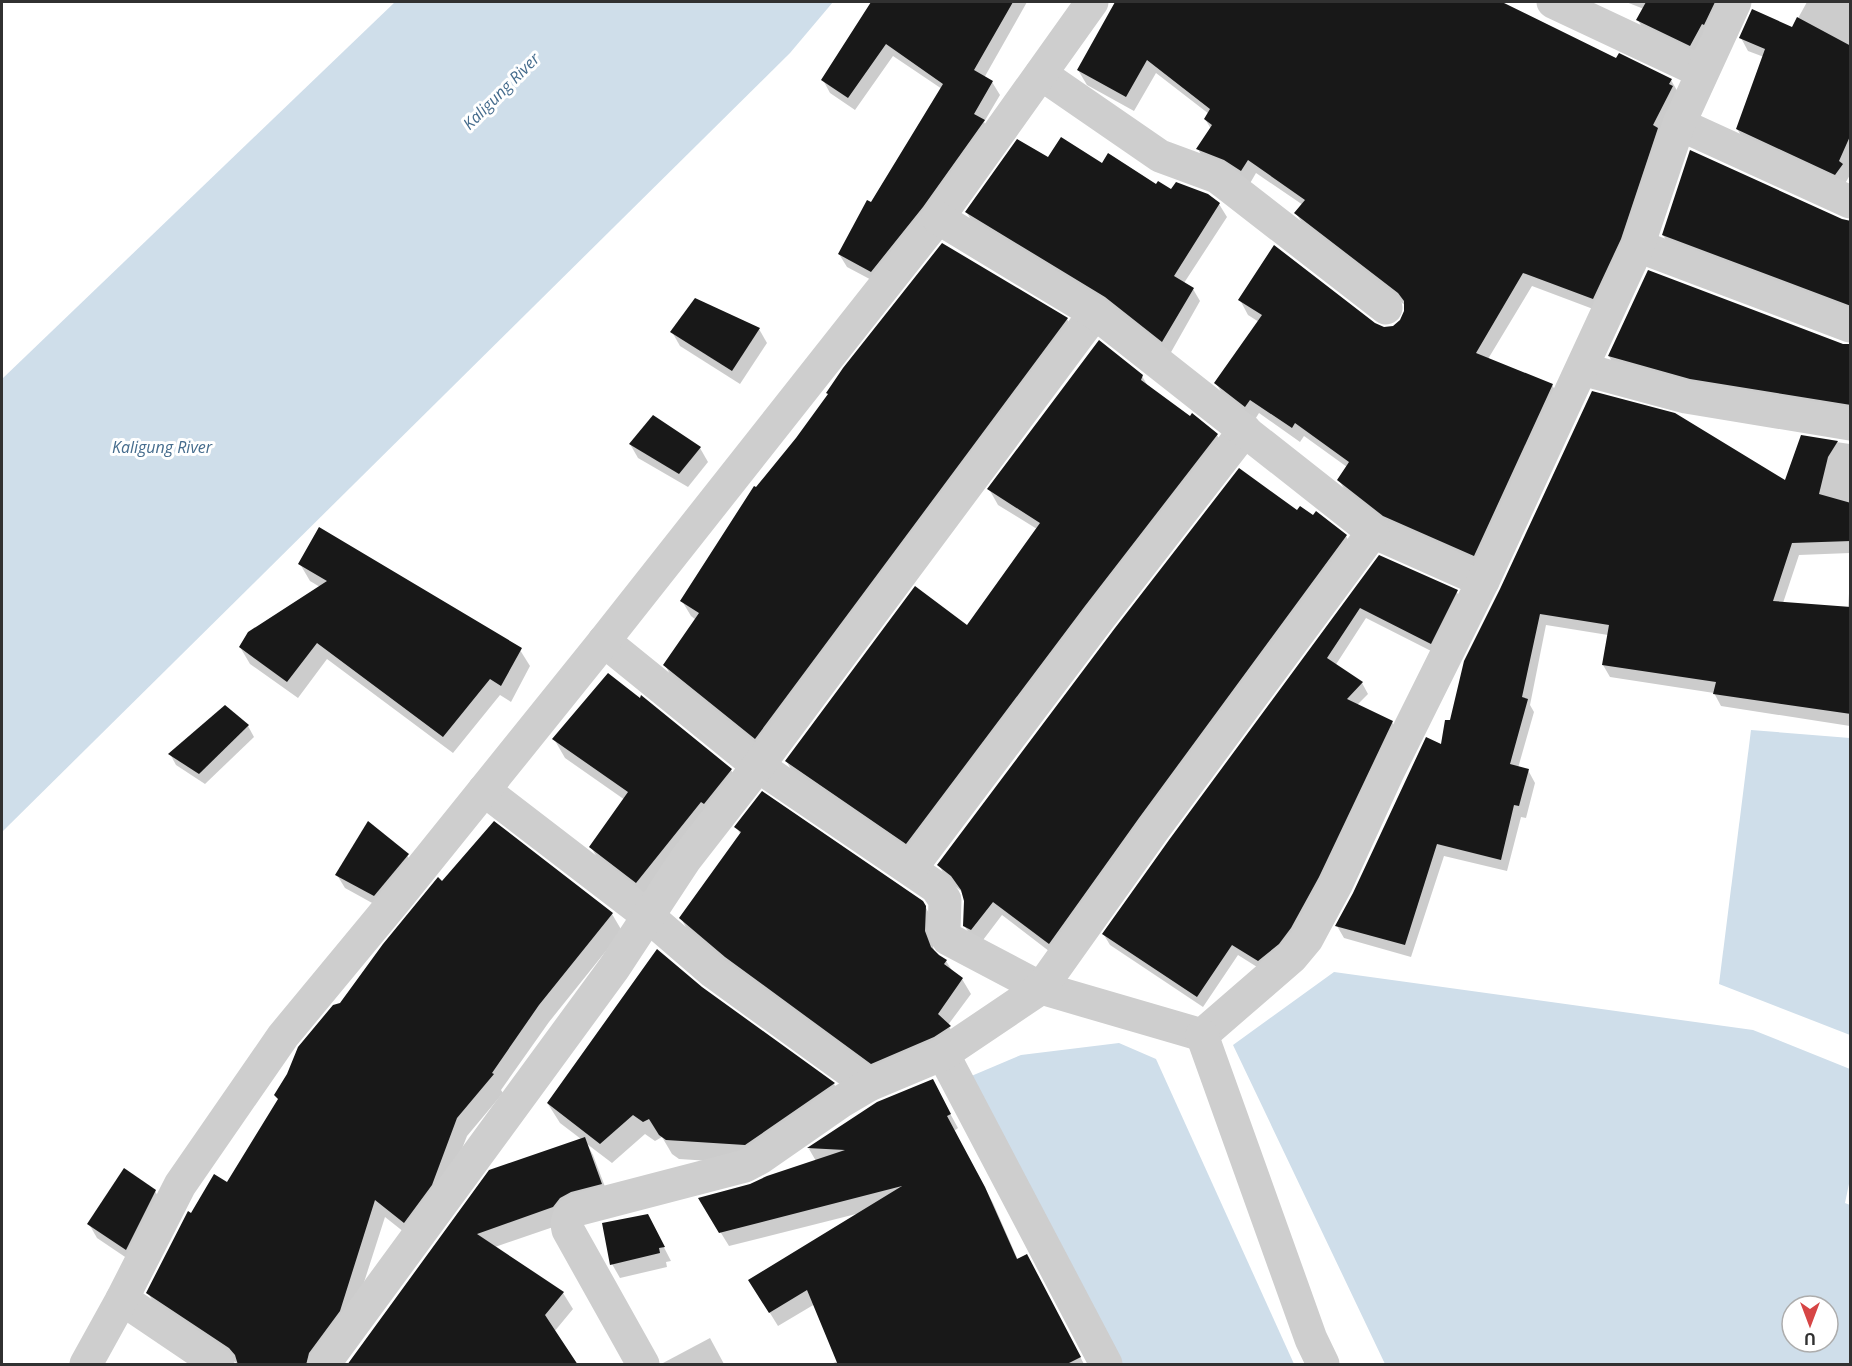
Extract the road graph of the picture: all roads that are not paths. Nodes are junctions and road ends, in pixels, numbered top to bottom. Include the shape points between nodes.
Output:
1 (1092, 2) edge
2 (1554, 2) edge
3 (1735, 2) edge
4 (1702, 72) junction
5 (1041, 74) junction
6 (1679, 124) junction
7 (1851, 202) edge
8 (938, 218) junction
9 (1638, 246) junction
10 (1386, 308) dead end
11 (1095, 313) junction
12 (1851, 326) edge
13 (1582, 369) junction
14 (1851, 424) edge
15 (1245, 430) junction
16 (1373, 532) junction
17 (1483, 581) junction
18 (604, 641) junction
19 (758, 766) junction
20 (484, 790) junction
21 (911, 868) junction
22 (648, 916) junction
23 (1041, 988) junction
24 (1202, 1035) junction
25 (943, 1054) junction
26 (869, 1085) junction
27 (122, 1299) junction
28 (86, 1365) edge
29 (218, 1365) edge
30 (324, 1365) edge
31 (643, 1365) edge
32 (1106, 1365) edge
33 (1323, 1365) edge

1 - 5 street
2 - 4 street
3 - 4 street
4 - 6 street
5 - 8 street
5 - 10 street via 1160,156 1217,177
6 - 7 street
6 - 9 street
8 - 11 street
8 - 18 street
9 - 12 street
9 - 13 street
11 - 15 street
11 - 19 street
13 - 14 street via 1686,397
13 - 17 street
15 - 16 street
15 - 21 street
16 - 17 street
16 - 23 street
17 - 24 street via 1307,939 1292,957
18 - 19 street
18 - 20 street
19 - 21 street
19 - 22 street via 685,860
20 - 22 street
20 - 27 street via 283,1036 180,1185
21 - 23 street via 936,887 945,900 944,931 948,939
22 - 26 street via 713,972
22 - 30 street
23 - 24 street
23 - 25 street
24 - 33 street
25 - 26 street
25 - 32 street
26 - 31 street via 745,1166 571,1213 566,1224 568,1230
27 - 28 street
27 - 29 street

